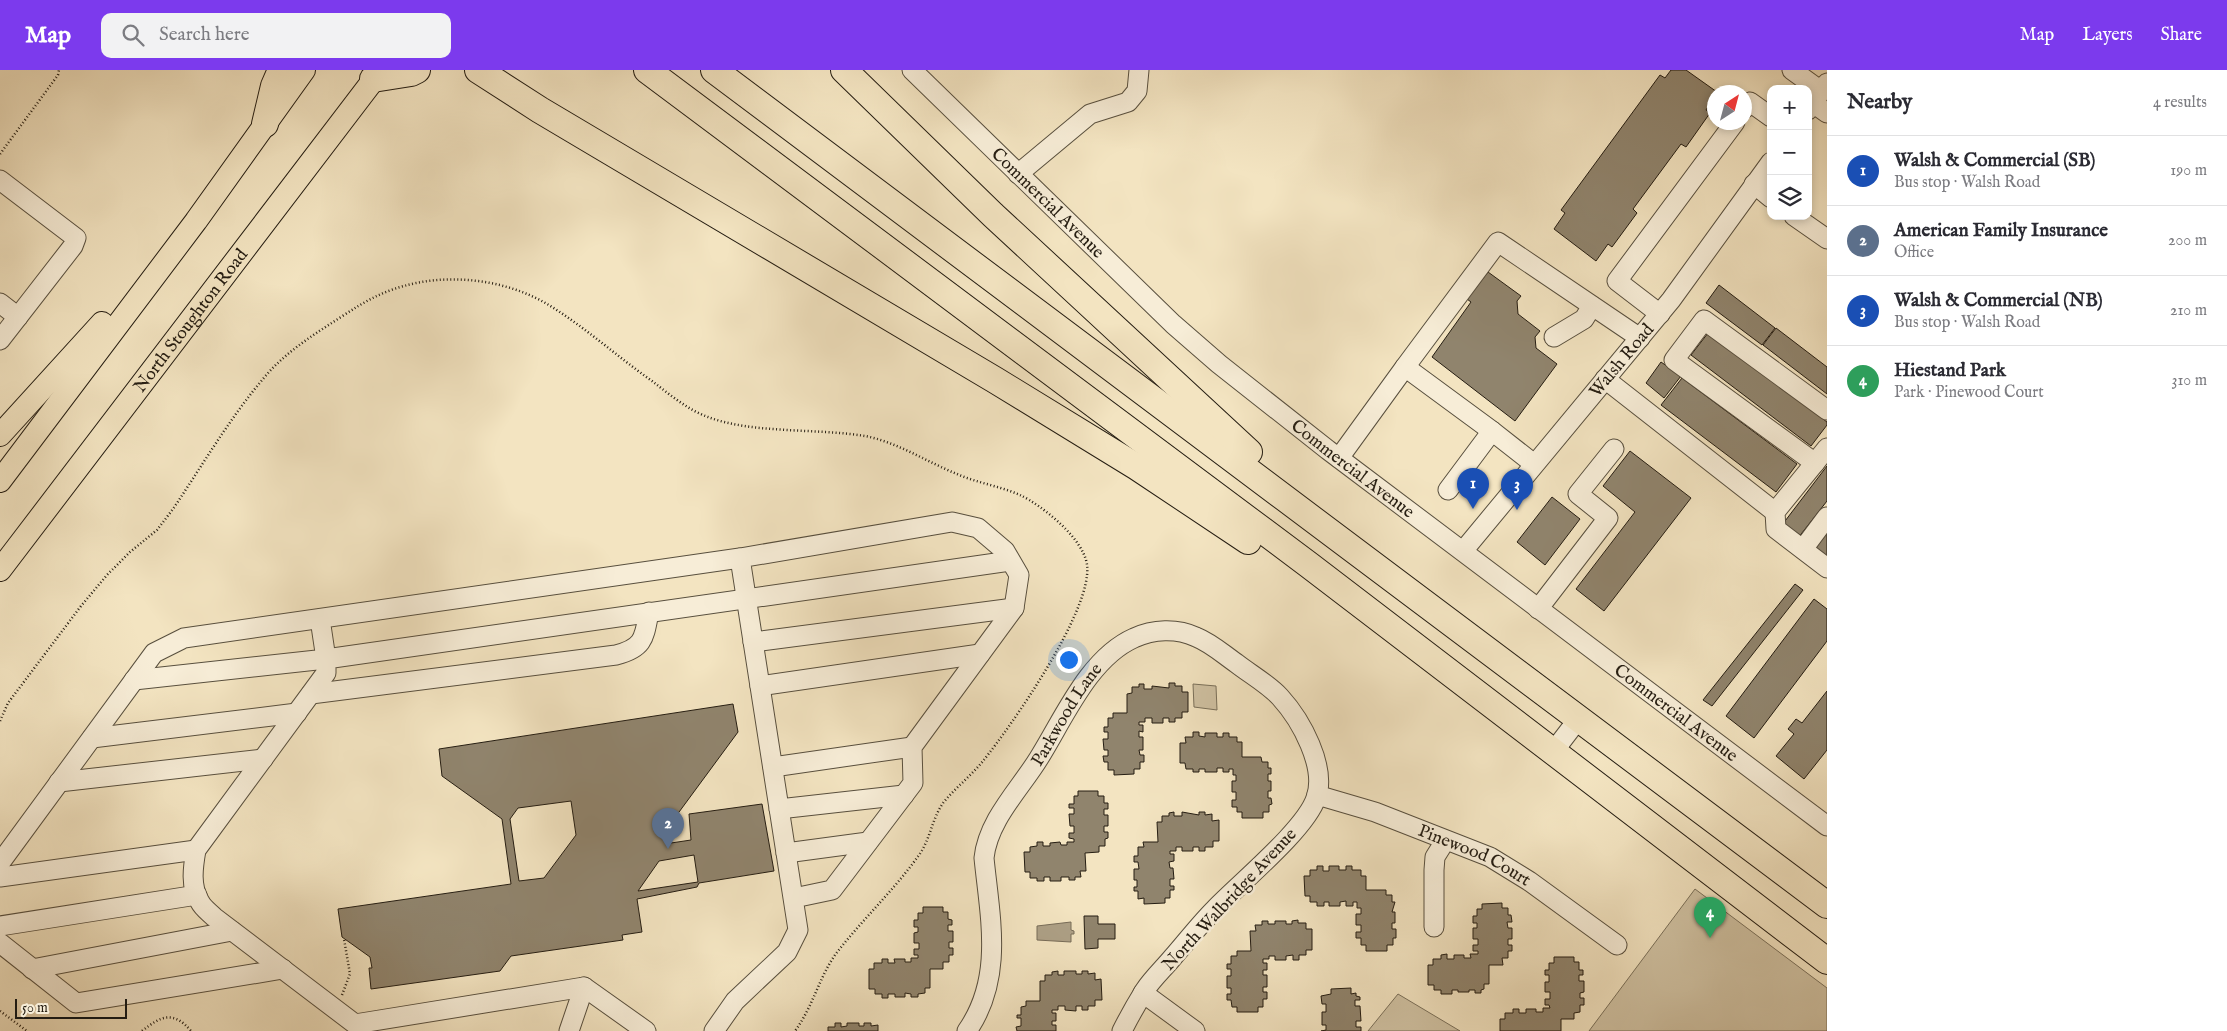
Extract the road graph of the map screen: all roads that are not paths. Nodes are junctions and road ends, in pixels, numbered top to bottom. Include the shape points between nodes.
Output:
1 (281, 70) edge
2 (304, 70) edge
3 (417, 70) edge
4 (647, 70) edge
5 (714, 70) edge
6 (844, 70) edge
7 (912, 70) edge
8 (1139, 70) edge
9 (1792, 70) edge
10 (479, 73) edge
11 (377, 75) edge
12 (1819, 100) edge
13 (1752, 103) edge
14 (1767, 114) edge
15 (265, 124) junction
16 (1729, 130) edge
17 (1767, 167) edge
18 (1018, 174) junction
19 (0, 180) edge
20 (1754, 184) junction
21 (1767, 195) edge
22 (1800, 220) edge
23 (196, 221) junction
24 (1827, 238) edge
25 (0, 303) edge
26 (1592, 306) junction
27 (1660, 314) junction
28 (18, 317) junction
29 (1554, 337) dead end
30 (1640, 338) junction
31 (0, 340) edge
32 (1406, 367) junction
33 (1605, 379) junction
34 (1827, 410) edge
35 (1492, 431) junction
36 (0, 435) edge
37 (1614, 448) dead end
38 (1827, 448) edge
39 (1339, 458) junction
40 (1815, 463) junction
41 (1534, 464) junction
42 (0, 481) edge
43 (1448, 490) dead end
44 (1775, 512) junction
45 (1827, 517) edge
46 (1802, 549) junction
47 (1463, 551) junction
48 (740, 558) junction
49 (1010, 561) junction
50 (1827, 568) edge
51 (0, 570) edge
52 (746, 598) junction
53 (1014, 608) junction
54 (1538, 609) junction
55 (649, 612) junction
56 (320, 619) junction
57 (753, 642) junction
58 (980, 654) junction
59 (1499, 658) junction
60 (326, 659) junction
61 (1432, 659) junction
62 (134, 680) junction
63 (760, 686) junction
64 (311, 694) junction
65 (297, 713) junction
66 (1579, 718) junction
67 (92, 738) junction
68 (912, 747) junction
69 (1553, 752) junction
70 (263, 759) junction
71 (1316, 761) joint
72 (773, 767) junction
73 (59, 782) junction
74 (904, 795) junction
75 (1317, 795) junction
76 (780, 809) junction
77 (1827, 826) edge
78 (1445, 841) junction
79 (868, 842) junction
80 (196, 850) junction
81 (786, 853) junction
82 (0, 863) edge
83 (0, 877) edge
84 (197, 896) junction
85 (794, 898) junction
86 (1827, 905) edge
87 (0, 926) edge
88 (1434, 927) dead end
89 (232, 930) junction
90 (0, 943) edge
91 (1617, 945) dead end
92 (1827, 961) edge
93 (32, 969) junction
94 (283, 969) junction
95 (584, 987) junction
96 (1144, 993) junction
97 (355, 1028) edge
98 (568, 1031) edge
99 (646, 1031) edge
100 (714, 1031) edge
101 (967, 1031) edge
102 (1122, 1031) edge
103 (1195, 1031) edge

1 - 15 highway
2 - 15 main road
3 - 11 highway
4 - 61 highway
5 - 59 highway
6 - 59 highway via 993,215 1230,435
7 - 18 street, Commercial Avenue
8 - 18 street via 1137,91 1128,102 1090,114
9 - 12 street
10 - 61 highway via 1138,467 1350,611
11 - 51 main road, North Stoughton Road
13 - 14 street
15 - 23 main road
16 - 27 street via 1617,281
17 - 20 street, Walsh Road
18 - 39 street, Commercial Avenue via 1179,330
19 - 28 street via 76,238
20 - 21 street
20 - 27 street, Walsh Road
22 - 24 street
23 - 36 main road
23 - 42 main road
25 - 28 street
26 - 29 street via 1584,319
26 - 30 street
26 - 32 street via 1498,242
27 - 30 street, Walsh Road
28 - 31 street
30 - 33 street, Walsh Road
32 - 35 street
32 - 39 street
33 - 41 street, Walsh Road
33 - 44 street
34 - 40 street via 1704,320 1674,360
35 - 41 street
35 - 43 street
37 - 54 street via 1578,494 1608,518
38 - 40 street
39 - 47 street, Commercial Avenue
40 - 44 street
41 - 47 street, Walsh Road
44 - 46 street via 1776,529
45 - 46 street
46 - 50 street
47 - 54 street, Commercial Avenue
48 - 49 street via 952,522 978,528 1005,551
48 - 52 street
48 - 56 street
49 - 52 street
49 - 53 street via 1019,575
52 - 55 street
52 - 57 street
53 - 57 street
53 - 58 street
54 - 77 street, Commercial Avenue
55 - 60 street
55 - 64 street via 641,642 632,651 616,655
56 - 60 street
56 - 62 street via 184,638 154,652
57 - 63 street
58 - 63 street
58 - 68 street
59 - 66 highway
60 - 62 street
60 - 64 street via 326,673
61 - 69 highway
62 - 67 street
63 - 72 street
64 - 65 street
65 - 67 street
65 - 70 street
66 - 69 street
66 - 86 highway
67 - 73 street
68 - 72 street
68 - 74 street via 913,784
69 - 92 highway
70 - 73 street
70 - 80 street
71 - 75 street, North Walbridge Avenue via 1319,774
71 - 101 street, Parkwood Lane via 1310,744 1279,696 1212,645 1196,636 1164,631 1147,632 1131,638 1093,672 1071,702 1039,758 994,825 984,858 993,948 990,976 981,1006
72 - 76 street
73 - 82 street
74 - 76 street
74 - 79 street
75 - 78 street, Pinewood Court via 1375,812
75 - 96 street, North Walbridge Avenue via 1310,811 1292,832 1214,910
76 - 81 street
78 - 88 street via 1435,857
78 - 91 street, Pinewood Court via 1508,867
79 - 81 street
79 - 85 street via 832,890
80 - 83 street
80 - 84 street via 193,871
81 - 85 street
84 - 87 street
84 - 89 street via 209,912
85 - 100 street via 798,930 788,952 735,1001
89 - 93 street
89 - 94 street
90 - 93 street
93 - 94 street via 76,1003
94 - 97 street
95 - 97 street
95 - 98 street
95 - 99 street
96 - 102 street, North Walbridge Avenue
96 - 103 street

